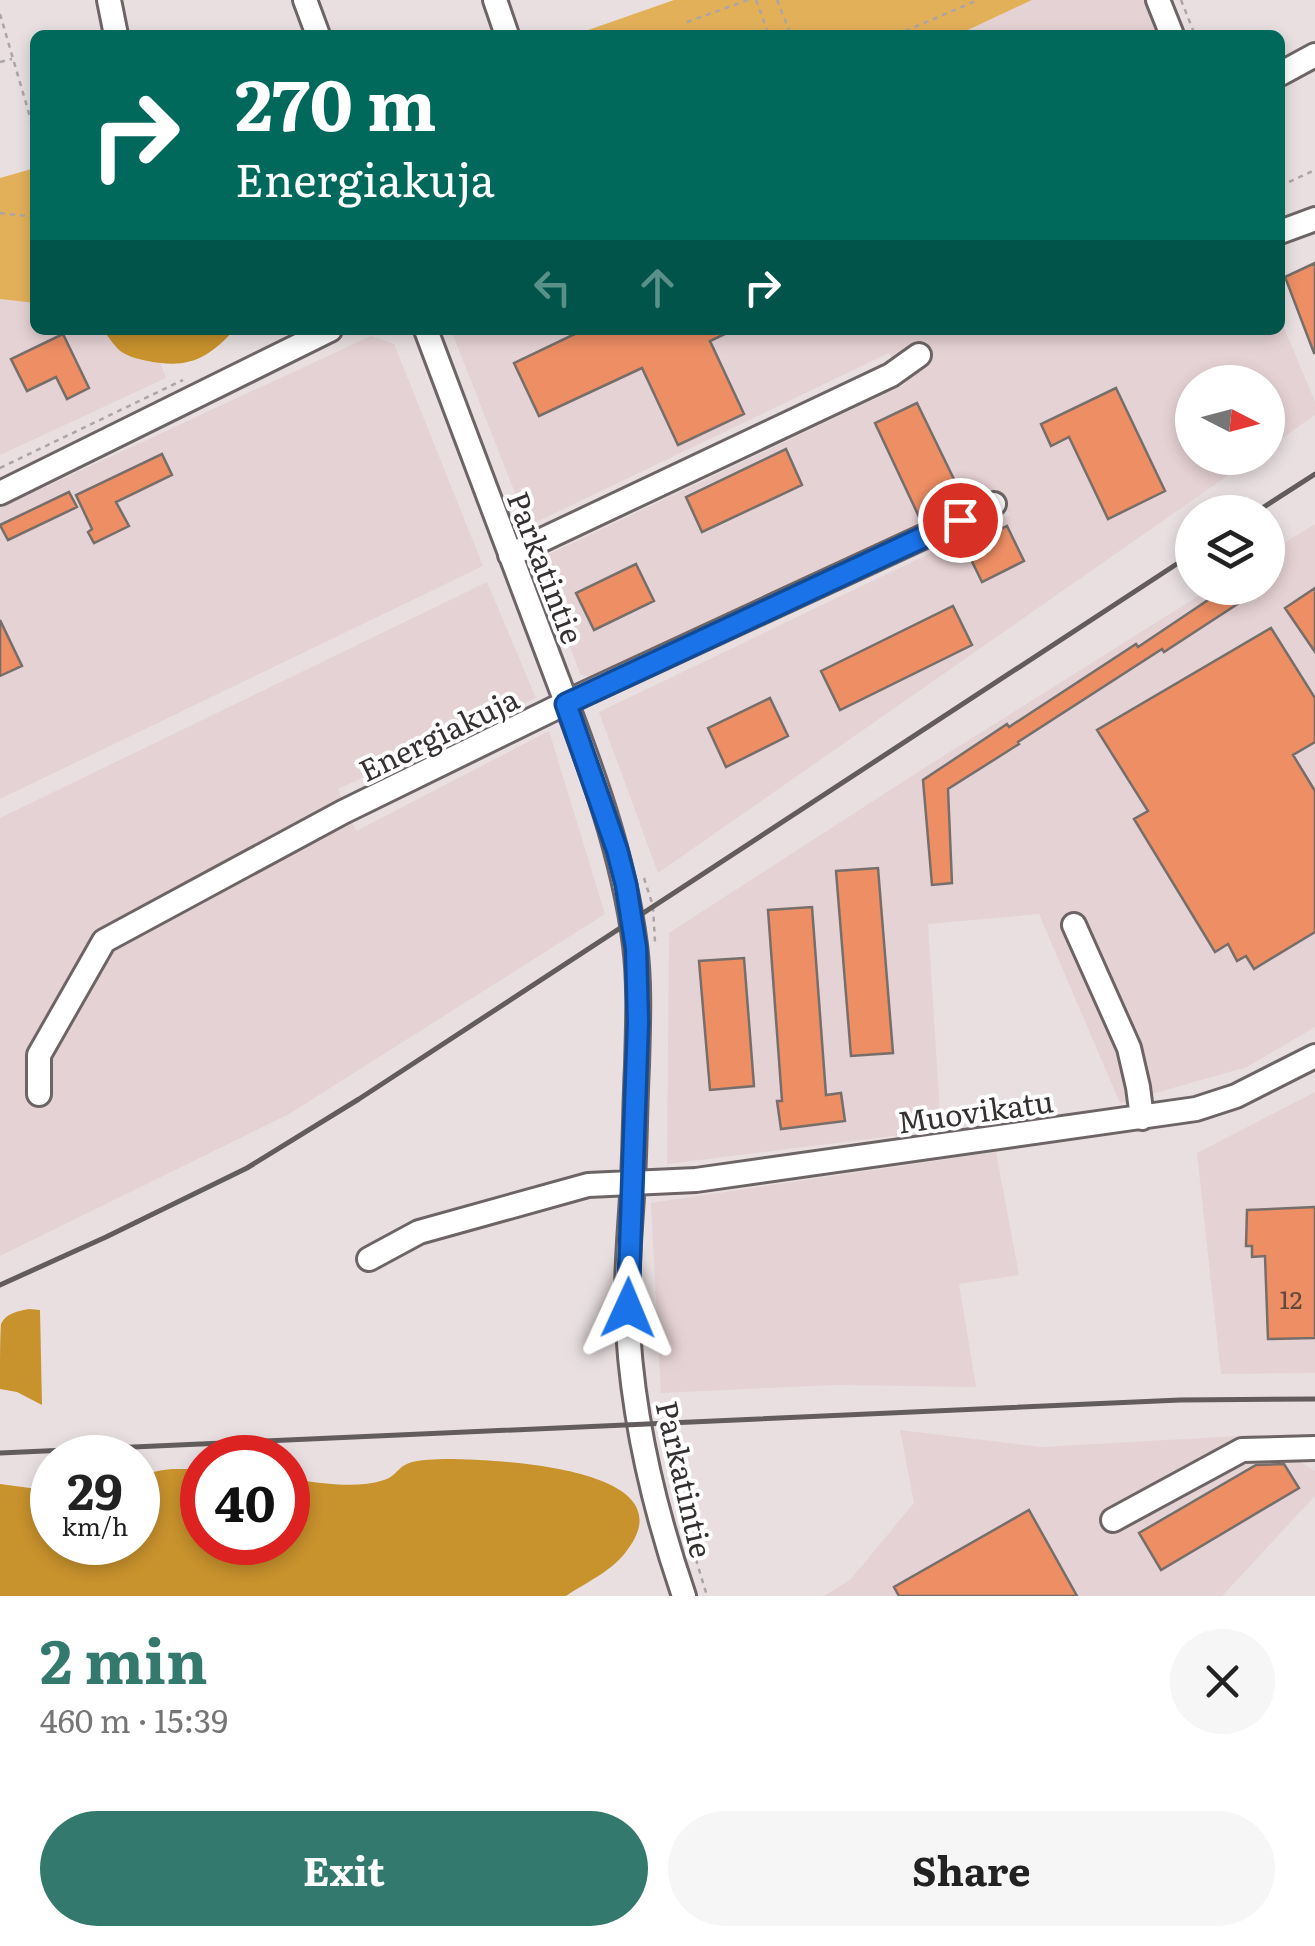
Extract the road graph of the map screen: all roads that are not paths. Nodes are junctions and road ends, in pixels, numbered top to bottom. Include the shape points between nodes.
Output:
1 (109, 0) edge
2 (304, 0) edge
3 (494, 0) edge
4 (1158, 0) edge
5 (115, 30) edge
6 (316, 30) edge
7 (506, 30) edge
8 (1170, 30) edge
9 (1315, 56) edge
10 (1285, 71) edge
11 (1315, 219) edge
12 (1285, 230) edge
13 (320, 335) edge
14 (428, 335) edge
15 (919, 355) dead end
16 (0, 492) edge
17 (994, 504) dead end
18 (510, 555) junction
19 (566, 704) junction
20 (1074, 925) dead end
21 (1315, 1056) edge
22 (39, 1094) dead end
23 (1142, 1118) junction
24 (633, 1182) junction
25 (369, 1259) dead end
26 (1315, 1448) edge
27 (1113, 1520) dead end
28 (684, 1596) edge

1 - 5 street
2 - 6 street
3 - 7 street
4 - 8 street
9 - 10 street
11 - 12 street
13 - 16 street
14 - 18 street, Parkatintie
15 - 18 street via 891,375
17 - 19 street, Energiakuja
18 - 19 street, Parkatintie
19 - 22 street, Energiakuja via 344,812 104,941 39,1056
19 - 24 street, Parkatintie via 617,850 636,948
20 - 23 street via 1129,1048
21 - 23 street, Muovikatu via 1236,1096
23 - 24 street, Muovikatu via 696,1180
24 - 25 street, Muovikatu via 561,1191 420,1232
24 - 28 street, Parkatintie via 628,1308 638,1426
26 - 27 street via 1242,1450

